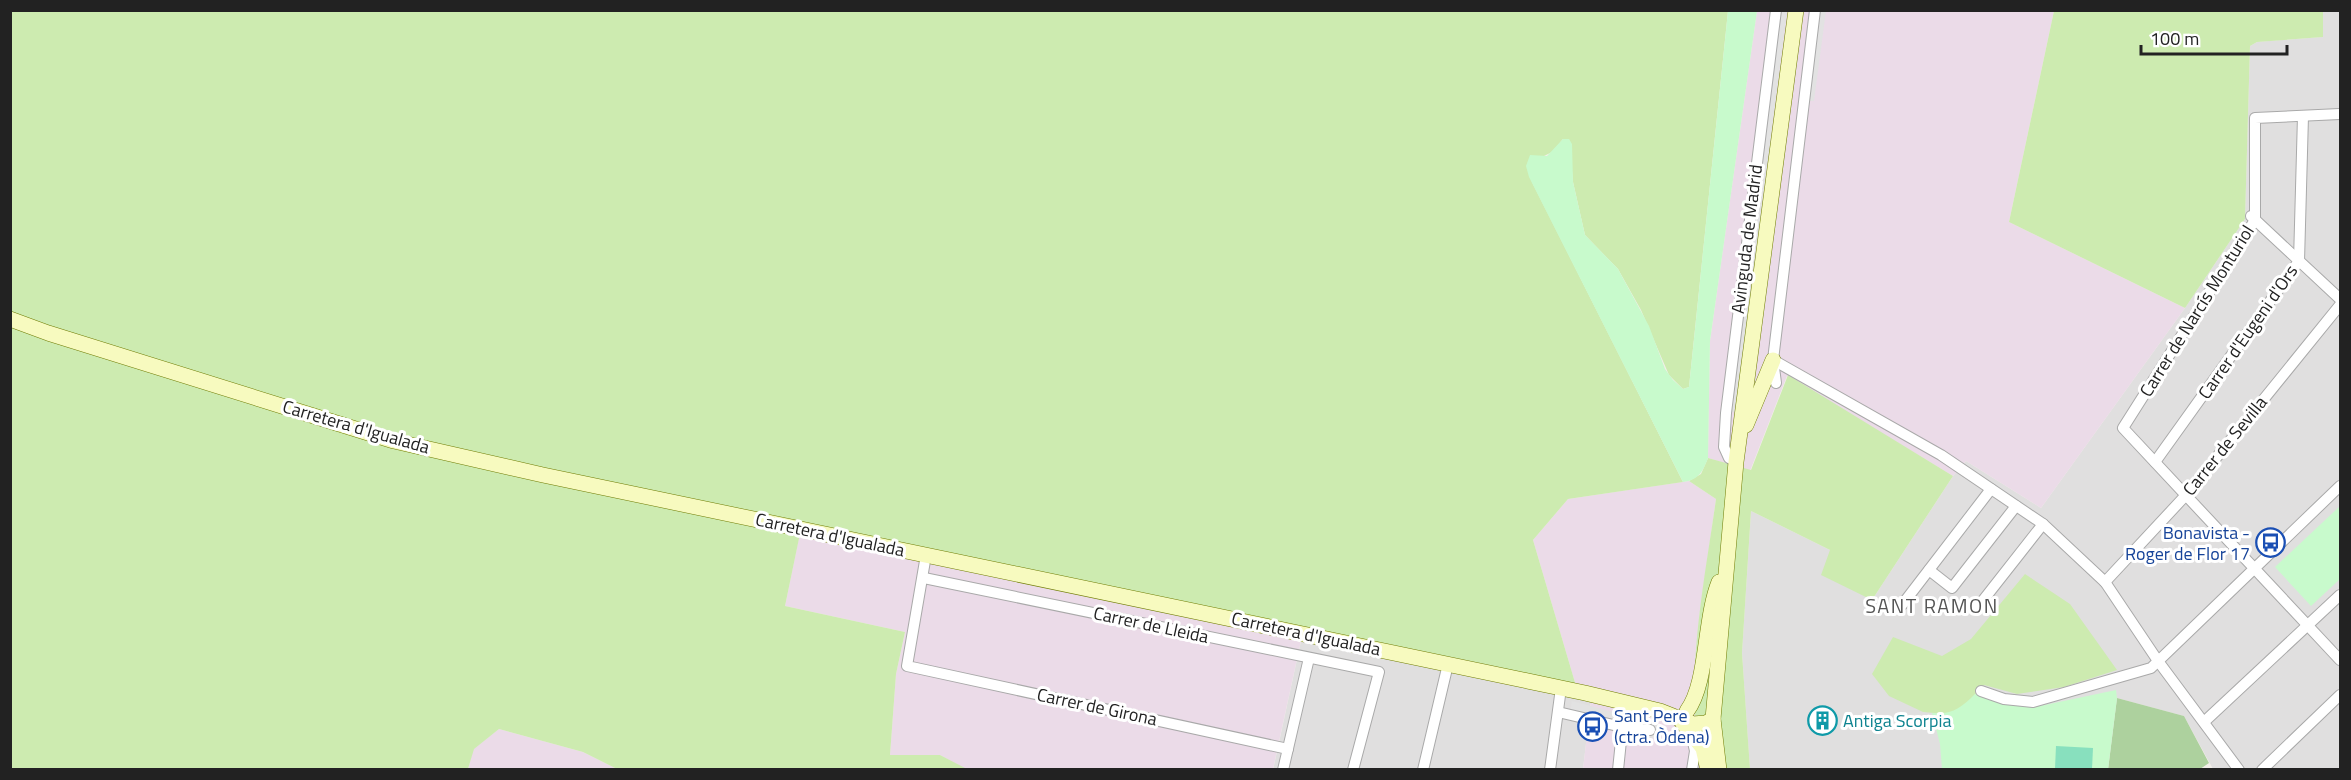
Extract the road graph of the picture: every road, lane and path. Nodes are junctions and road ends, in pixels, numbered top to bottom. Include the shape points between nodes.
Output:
1 (1776, 10) edge
2 (1796, 10) edge
3 (1815, 10) edge
4 (2340, 114) edge
5 (2302, 116) junction
6 (2253, 218) junction
7 (2299, 261) junction
8 (2340, 299) edge
9 (2340, 305) edge
10 (10, 319) edge
11 (1773, 360) junction
12 (1776, 383) dead end
13 (1739, 442) junction
14 (1736, 462) junction
15 (2156, 462) junction
16 (2340, 488) edge
17 (1991, 489) junction
18 (2186, 495) junction
19 (2016, 506) junction
20 (2043, 524) junction
21 (926, 555) junction
22 (1726, 566) junction
23 (2254, 568) junction
24 (1929, 570) junction
25 (924, 578) junction
26 (2105, 582) junction
27 (2340, 595) edge
28 (1902, 605) dead end
29 (1977, 609) dead end
30 (2309, 626) junction
31 (1309, 658) junction
32 (2340, 660) edge
33 (2158, 661) junction
34 (1448, 664) junction
35 (1561, 688) junction
36 (1981, 691) dead end
37 (2340, 695) edge
38 (1625, 702) junction
39 (1558, 712) junction
40 (1713, 719) junction
41 (2204, 722) junction
42 (1688, 723) junction
43 (1622, 727) junction
44 (1650, 730) dead end
45 (1288, 749) junction
46 (1283, 770) edge
47 (1353, 770) edge
48 (1423, 770) edge
49 (1550, 770) edge
50 (1618, 770) edge
51 (1692, 770) edge
52 (1708, 770) edge
53 (1719, 770) edge
54 (2239, 770) edge
55 (2262, 770) edge

1 - 14 street, Avinguda de Madrid via 1726,413 1724,447
2 - 13 street, Avinguda de Madrid
3 - 11 street
4 - 5 street
5 - 6 street, Carrer de Narcís Monturiol via 2255,118
5 - 7 street, Carrer d'Eugeni d'Ors
6 - 7 street
6 - 15 street, Carrer de Narcís Monturiol via 2123,428
7 - 8 street
7 - 15 street, Carrer d'Eugeni d'Ors
9 - 18 street, Carrer de Sevilla
10 - 21 street, Carretera d'Igualada via 394,441
11 - 12 street
11 - 13 street
11 - 17 street via 1941,455
13 - 14 street, Avinguda de Madrid
14 - 22 street, Avinguda de Madrid
15 - 18 street
16 - 23 street
17 - 19 street
17 - 24 street
18 - 23 street
18 - 26 street, Carrer de Sevilla
19 - 20 street
19 - 24 street via 1952,588
20 - 26 street
20 - 29 street
21 - 25 street
21 - 34 street, Carretera d'Igualada
22 - 40 street, Avinguda de Madrid
22 - 42 street via 1712,599 1698,688
23 - 30 street
23 - 33 street
24 - 28 street
25 - 31 street, Carrer de Lleida
25 - 45 street, Carrer de Girona via 907,666
26 - 33 street
27 - 30 street
30 - 32 street
30 - 41 street
31 - 45 street
31 - 47 street, Carrer de Lleida via 1379,672
33 - 36 street via 2151,668 2033,702 2004,699
33 - 41 street
34 - 35 street, Carretera d'Igualada
34 - 48 street
35 - 38 street, Carretera d'Igualada
35 - 39 street
37 - 55 street
38 - 42 street, Carretera d'Igualada
38 - 43 street
39 - 43 street
39 - 49 street
40 - 42 street, Carretera d'Igualada via 1703,714
40 - 53 street, Avinguda de Madrid
41 - 54 street
42 - 51 street via 1695,751
42 - 52 street via 1703,748
43 - 44 street
43 - 50 street
45 - 46 street

